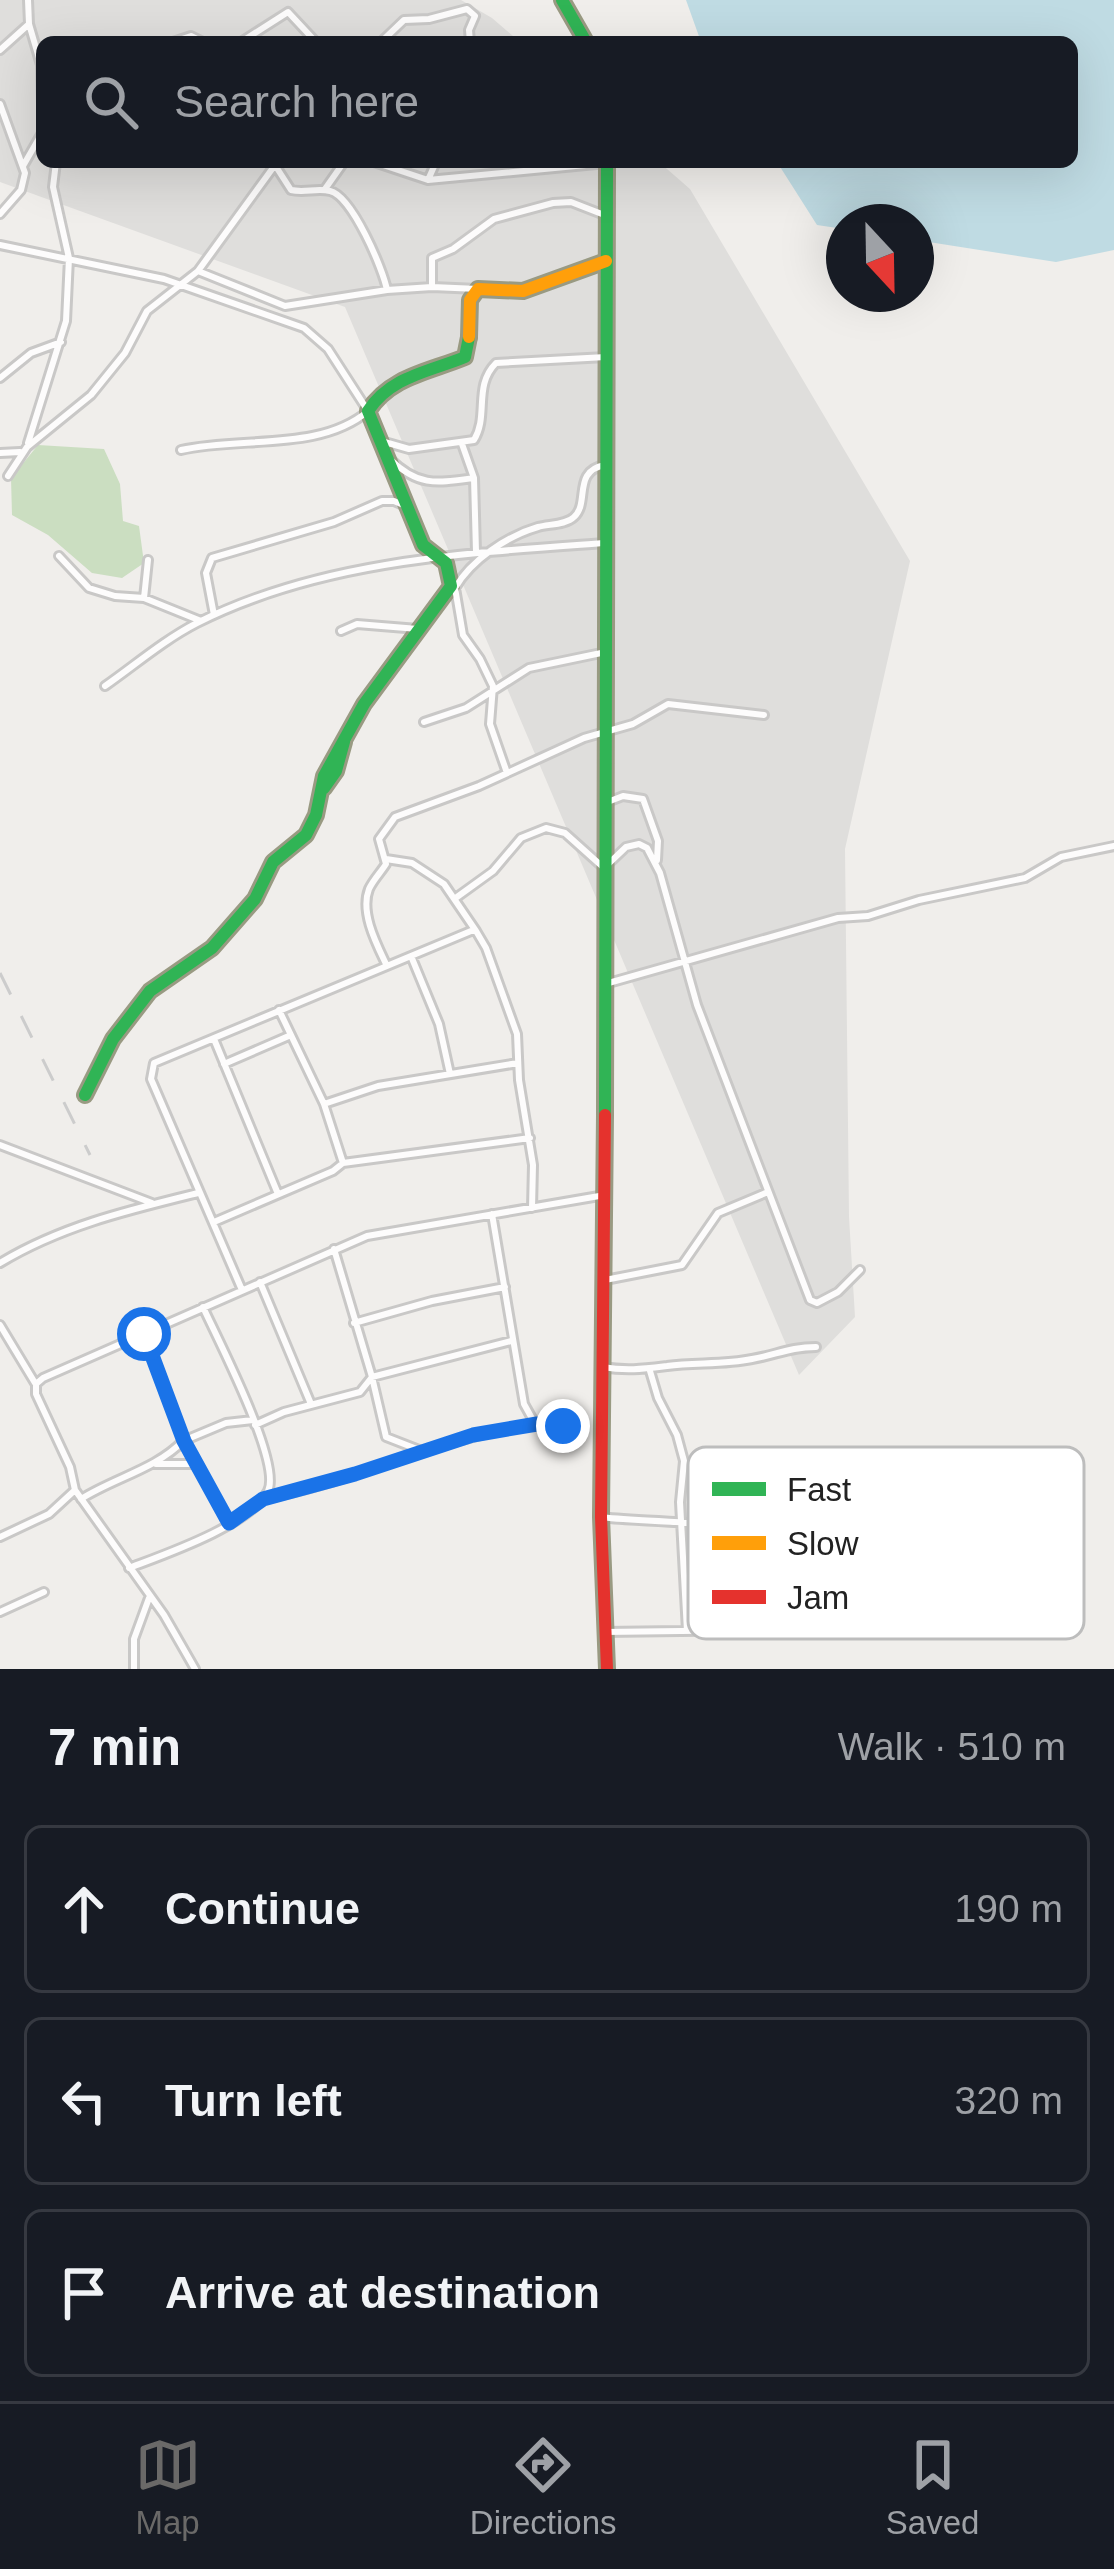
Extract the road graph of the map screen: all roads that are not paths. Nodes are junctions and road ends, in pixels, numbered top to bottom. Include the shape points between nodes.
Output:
1 (28, 0) edge
2 (562, 0) edge
3 (29, 24) junction
4 (250, 36) edge
5 (311, 36) edge
6 (387, 36) edge
7 (470, 36) edge
8 (583, 36) edge
9 (36, 49) edge
10 (0, 50) edge
11 (0, 104) edge
12 (36, 144) edge
13 (23, 167) junction
14 (55, 168) edge
15 (271, 168) edge
16 (278, 168) edge
17 (340, 168) edge
18 (392, 168) edge
19 (433, 168) edge
20 (547, 168) edge
21 (607, 168) edge
22 (428, 180) junction
23 (324, 190) junction
24 (0, 214) edge
25 (607, 216) junction
26 (0, 245) edge
27 (69, 258) junction
28 (606, 261) junction
29 (198, 271) junction
30 (177, 284) junction
31 (431, 287) junction
32 (387, 290) junction
33 (478, 290) junction
34 (61, 342) junction
35 (606, 357) junction
36 (0, 378) edge
37 (368, 411) junction
38 (381, 441) junction
39 (462, 444) junction
40 (25, 450) junction
41 (181, 450) dead end
42 (0, 453) edge
43 (387, 455) junction
44 (605, 465) junction
45 (8, 476) dead end
46 (474, 478) junction
47 (407, 507) junction
48 (605, 543) junction
49 (493, 550) junction
50 (476, 552) junction
51 (59, 556) dead end
52 (440, 558) junction
53 (148, 560) dead end
54 (144, 598) junction
55 (214, 616) junction
56 (201, 621) junction
57 (418, 629) junction
58 (341, 631) dead end
59 (606, 652) junction
60 (105, 686) dead end
61 (493, 691) junction
62 (764, 715) dead end
63 (424, 722) dead end
64 (605, 732) junction
65 (506, 771) junction
66 (605, 803) junction
67 (1114, 846) edge
68 (385, 859) junction
69 (656, 864) junction
70 (604, 868) junction
71 (457, 897) junction
72 (476, 931) junction
73 (411, 956) junction
74 (685, 963) junction
75 (386, 964) junction
76 (604, 985) junction
77 (279, 1010) junction
78 (291, 1035) junction
79 (214, 1039) junction
80 (224, 1064) junction
81 (518, 1064) junction
82 (450, 1074) junction
83 (85, 1095) dead end
84 (324, 1104) junction
85 (530, 1138) junction
86 (0, 1145) edge
87 (343, 1162) junction
88 (768, 1192) junction
89 (198, 1193) junction
90 (278, 1194) junction
91 (605, 1196) junction
92 (155, 1204) junction
93 (532, 1208) junction
94 (493, 1214) junction
95 (214, 1223) junction
96 (334, 1250) junction
97 (0, 1263) edge
98 (860, 1270) dead end
99 (605, 1280) junction
100 (260, 1282) junction
101 (505, 1287) junction
102 (242, 1289) junction
103 (203, 1307) junction
104 (354, 1323) junction
105 (0, 1324) edge
106 (144, 1334) junction
107 (511, 1341) junction
108 (816, 1347) dead end
109 (602, 1367) junction
110 (650, 1371) junction
111 (372, 1377) junction
112 (36, 1384) junction
113 (311, 1404) junction
114 (254, 1422) junction
115 (537, 1424) junction
116 (563, 1426) dead end
117 (184, 1441) junction
118 (425, 1451) junction
119 (153, 1464) junction
120 (194, 1464) junction
121 (75, 1490) junction
122 (81, 1499) junction
123 (263, 1499) junction
124 (601, 1517) junction
125 (229, 1523) junction
126 (680, 1524) junction
127 (688, 1525) edge
128 (0, 1537) edge
129 (129, 1568) junction
130 (44, 1592) dead end
131 (150, 1596) junction
132 (0, 1612) edge
133 (687, 1631) joint
134 (604, 1632) junction
135 (134, 1669) edge
136 (195, 1669) edge
137 (607, 1669) edge

1 - 3 street
2 - 8 main road
3 - 9 street
3 - 10 street
4 - 5 street via 285,12
6 - 7 street via 404,20 466,9 475,16
11 - 13 street
12 - 13 street
13 - 24 street via 21,190
14 - 27 street
15 - 29 street
16 - 23 street via 292,190
17 - 23 street
18 - 22 street
19 - 22 street
20 - 22 street
21 - 25 main road
23 - 32 street via 344,200 380,260
25 - 28 main road
25 - 31 street via 563,201 494,219 432,258
26 - 27 street
27 - 30 street
27 - 34 street
28 - 33 main road via 523,291
28 - 35 main road
29 - 30 street
29 - 32 street via 285,306
30 - 37 street via 304,328 328,349
30 - 40 street via 147,311 91,395
31 - 32 street
31 - 33 street
33 - 37 main road via 465,357 408,376
34 - 36 street
34 - 40 street
35 - 39 street via 496,363 484,382 479,433
35 - 44 main road
37 - 38 main road
37 - 41 street via 340,430
38 - 39 street via 400,449
38 - 43 main road
39 - 46 street
40 - 42 street
40 - 45 street
43 - 46 street via 418,480
43 - 47 main road
44 - 48 main road
44 - 49 street via 590,473 572,519
46 - 50 street
47 - 52 main road via 423,544
47 - 55 street via 382,501 212,558 206,573
48 - 49 street
48 - 59 main road
49 - 50 street
49 - 61 street via 455,588 463,634
50 - 52 street
51 - 54 street via 89,588
52 - 55 street via 298,585
52 - 57 main road via 451,586
53 - 54 street
54 - 56 street
55 - 56 street
56 - 60 street
57 - 58 street via 357,624
57 - 83 main road via 364,704 306,836 272,862 255,899 212,948 151,991 113,1039
59 - 61 street via 529,668
59 - 64 main road
61 - 63 street
61 - 65 street via 490,724
62 - 64 street via 674,703
64 - 65 street
64 - 66 main road
65 - 68 street via 394,817 379,839
66 - 69 street via 643,799 658,841
66 - 70 main road
67 - 74 street via 1061,857 1025,878 838,918
68 - 71 street via 423,869
68 - 75 street via 367,901
69 - 70 street via 639,844
69 - 74 street
70 - 71 street via 565,833 546,828 521,838 493,872
70 - 76 main road
71 - 72 street
72 - 73 street
72 - 81 street via 517,1034
73 - 75 street
73 - 82 street
74 - 76 street
74 - 88 street
75 - 77 street
76 - 91 main road
77 - 78 street
77 - 79 street
78 - 80 street
78 - 84 street
79 - 80 street
79 - 89 street via 156,1061 151,1072
80 - 90 street
81 - 82 street
81 - 85 street
82 - 84 street
84 - 87 street
85 - 87 street
85 - 93 street
86 - 92 street
87 - 90 street
88 - 98 street via 812,1303
88 - 99 street via 718,1214 682,1265
89 - 92 street
89 - 95 street
90 - 95 street
91 - 93 street
91 - 99 main road
92 - 97 street via 60,1233
93 - 94 street
94 - 96 street via 393,1229
94 - 101 street
95 - 102 street
96 - 100 street
96 - 104 street
99 - 109 main road
100 - 102 street
100 - 113 street
101 - 104 street
101 - 107 street
102 - 103 street
103 - 106 street
103 - 114 street
104 - 111 street
105 - 112 street
106 - 112 street
106 - 117 street
107 - 111 street
107 - 115 street via 524,1404
108 - 110 street
109 - 110 street
109 - 124 main road
110 - 126 street via 682,1450
111 - 113 street via 360,1391
111 - 118 street via 386,1437
112 - 121 street
113 - 114 street
114 - 117 street via 226,1423
114 - 123 street via 271,1475
115 - 116 street
115 - 118 street
117 - 119 street
117 - 120 street
118 - 123 street
119 - 120 street
119 - 122 street
120 - 125 street
121 - 122 street
121 - 128 street via 50,1514
122 - 129 street
123 - 125 street
124 - 126 street
124 - 134 main road
125 - 129 street
126 - 127 street
126 - 133 street
129 - 131 street
130 - 132 street
131 - 135 street via 134,1639
131 - 136 street
133 - 134 street
134 - 137 main road

